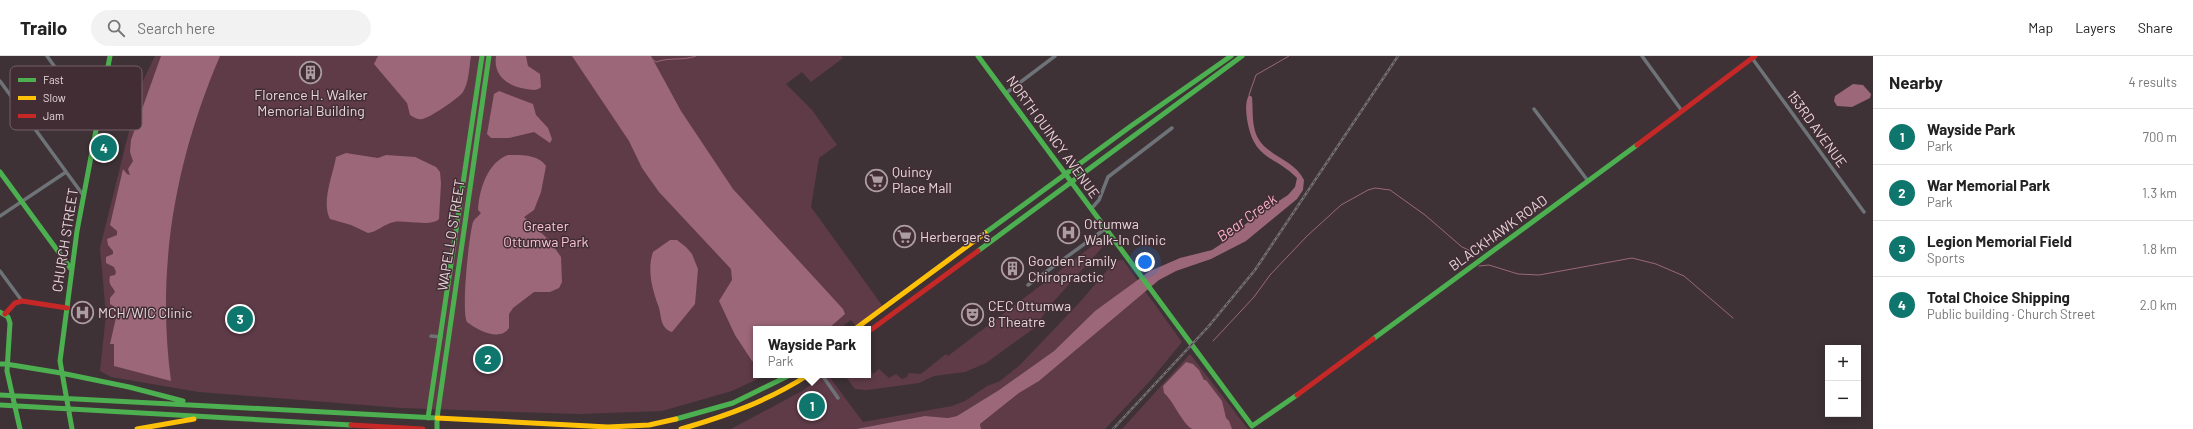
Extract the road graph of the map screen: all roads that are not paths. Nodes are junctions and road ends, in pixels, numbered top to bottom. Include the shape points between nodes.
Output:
1 (47, 56) edge
2 (110, 56) edge
3 (482, 56) edge
4 (489, 56) edge
5 (978, 56) edge
6 (1056, 56) edge
7 (1231, 56) edge
8 (1242, 56) edge
9 (1642, 56) edge
10 (1753, 57) edge
11 (54, 66) edge
12 (108, 66) edge
13 (0, 81) edge
14 (1006, 93) junction
15 (10, 95) edge
16 (1534, 109) dead end
17 (1682, 111) junction
18 (1172, 128) dead end
19 (36, 130) edge
20 (96, 130) edge
21 (0, 172) edge
22 (66, 172) junction
23 (1065, 174) junction
24 (1588, 181) junction
25 (1071, 184) junction
26 (83, 195) junction
27 (21, 200) junction
28 (1091, 209) junction
29 (1864, 212) dead end
30 (0, 216) edge
31 (1105, 229) junction
32 (71, 269) junction
33 (0, 271) edge
34 (1028, 285) dead end
35 (22, 301) junction
36 (66, 308) junction
37 (2, 313) edge
38 (859, 326) edge
39 (871, 330) edge
40 (431, 336) dead end
41 (441, 337) junction
42 (0, 364) edge
43 (6, 364) junction
44 (61, 373) junction
45 (784, 378) edge
46 (803, 378) edge
47 (824, 378) edge
48 (0, 395) edge
49 (838, 398) dead end
50 (1, 405) edge
51 (219, 406) junction
52 (216, 417) junction
53 (428, 418) junction
54 (437, 418) junction
55 (1252, 426) joint
56 (20, 429) edge
57 (72, 429) edge
58 (137, 429) edge
59 (423, 429) edge
60 (426, 429) edge
61 (436, 429) edge
62 (681, 429) edge

1 - 11 street
2 - 12 main road, CHURCH STREET
3 - 41 main road, WAPELLO STREET
4 - 54 main road, WAPELLO STREET
5 - 14 main road, NORTH QUINCY AVENUE
6 - 14 street
7 - 23 main road
8 - 25 main road
9 - 17 street
10 - 17 main road, BLACKHAWK ROAD
10 - 29 street, 153RD AVENUE
13 - 15 street
14 - 23 main road, NORTH QUINCY AVENUE
16 - 24 street
17 - 24 main road, BLACKHAWK ROAD
18 - 28 street via 1108,177 1099,200
19 - 22 street
20 - 26 main road, CHURCH STREET
21 - 27 main road
22 - 26 street
22 - 27 street
23 - 25 main road, NORTH QUINCY AVENUE
23 - 38 main road
24 - 55 main road, BLACKHAWK ROAD
25 - 28 main road, NORTH QUINCY AVENUE
25 - 39 main road
26 - 32 main road, CHURCH STREET
27 - 30 street
27 - 32 main road
28 - 31 main road, NORTH QUINCY AVENUE
31 - 34 street
31 - 55 main road, NORTH QUINCY AVENUE
32 - 36 main road, CHURCH STREET
33 - 35 street
35 - 36 main road
35 - 37 main road
36 - 44 main road, CHURCH STREET
37 - 43 main road via 10,323
40 - 41 street
41 - 53 main road, WAPELLO STREET
42 - 43 main road
43 - 44 main road
43 - 56 main road
44 - 51 main road via 178,400
44 - 57 main road, CHURCH STREET
45 - 54 main road via 733,403 649,425 608,427
46 - 62 main road via 747,408 713,421
47 - 49 street
48 - 51 main road
50 - 52 main road
51 - 53 main road
52 - 58 main road
52 - 59 main road
53 - 54 main road
53 - 60 main road, WAPELLO STREET
54 - 61 main road, WAPELLO STREET

